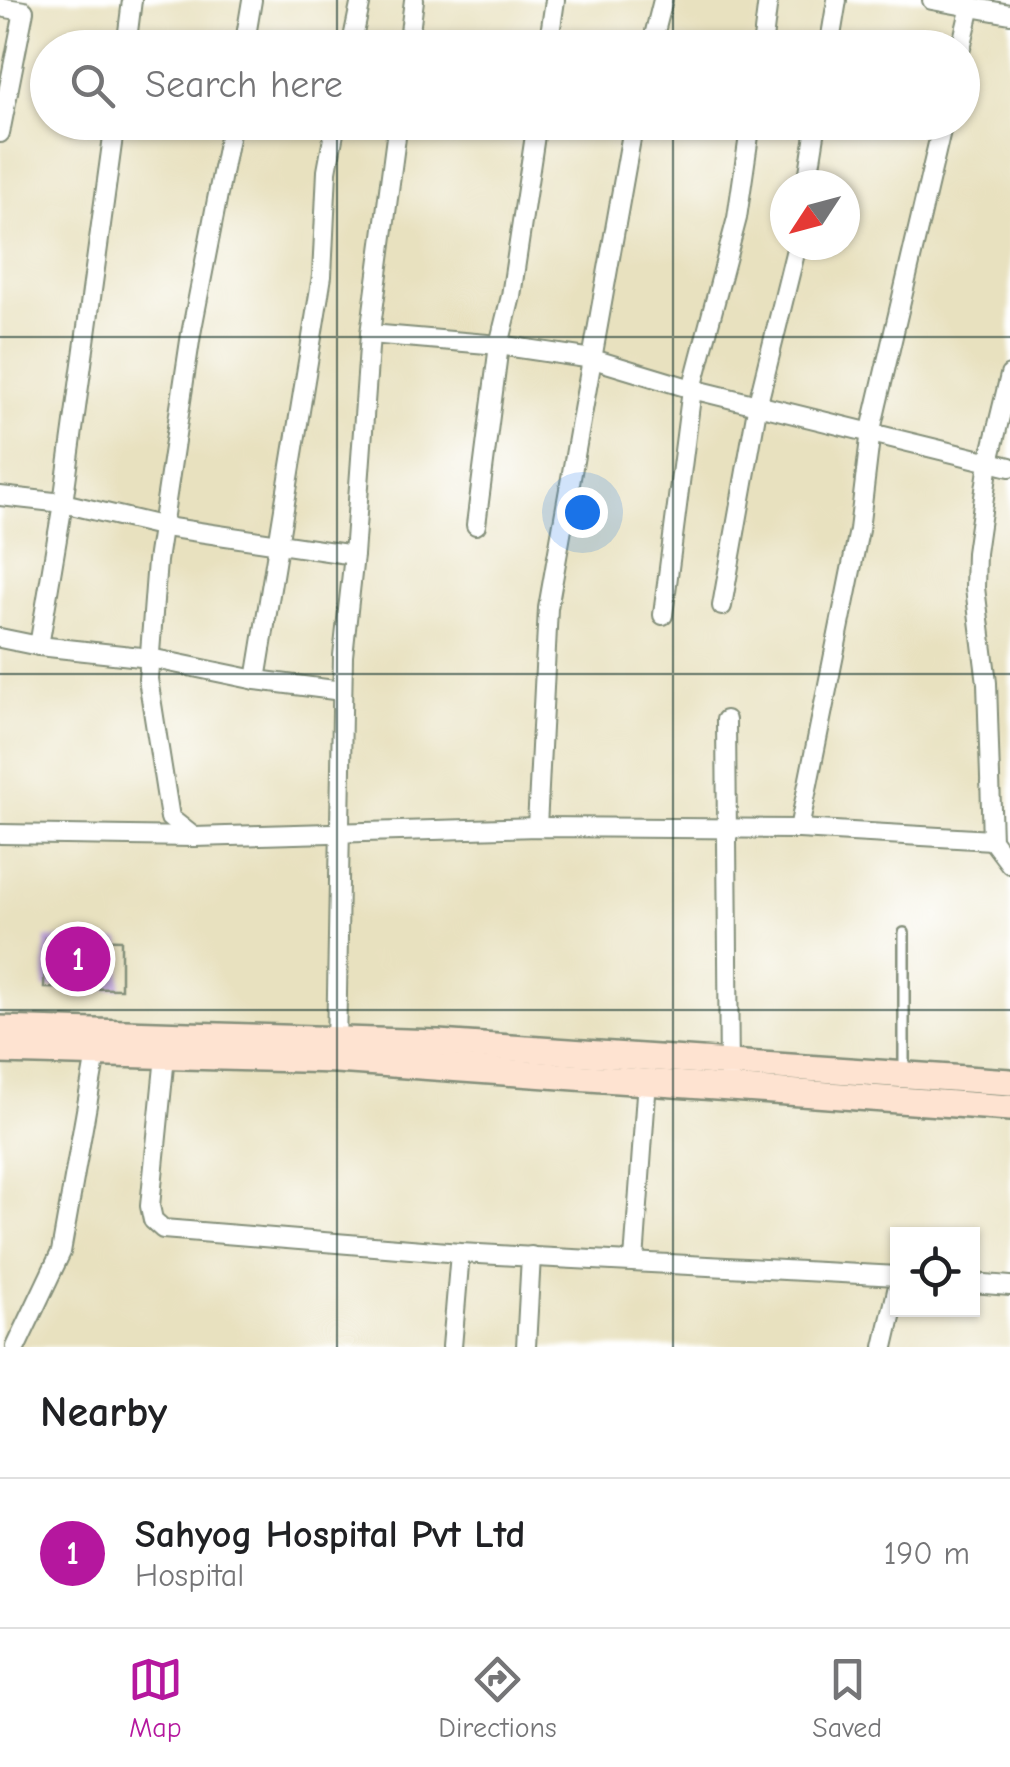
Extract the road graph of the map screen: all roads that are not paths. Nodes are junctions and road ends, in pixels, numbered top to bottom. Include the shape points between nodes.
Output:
1 (132, 0) edge
2 (252, 0) edge
3 (361, 0) edge
4 (414, 0) edge
5 (555, 0) edge
6 (663, 0) edge
7 (768, 0) edge
8 (837, 0) edge
9 (935, 0) edge
10 (971, 6) junction
11 (0, 7) edge
12 (1010, 14) edge
13 (128, 30) edge
14 (247, 30) edge
15 (355, 30) edge
16 (410, 30) edge
17 (551, 30) edge
18 (656, 30) edge
19 (764, 30) edge
20 (832, 30) edge
21 (965, 30) edge
22 (0, 133) edge
23 (113, 140) edge
24 (229, 140) edge
25 (332, 140) edge
26 (396, 140) edge
27 (534, 140) edge
28 (631, 140) edge
29 (748, 140) edge
30 (814, 140) edge
31 (939, 140) edge
32 (809, 170) edge
33 (793, 260) edge
34 (370, 334) junction
35 (499, 346) junction
36 (593, 360) junction
37 (1010, 376) edge
38 (692, 388) junction
39 (758, 404) junction
40 (871, 430) junction
41 (989, 462) junction
42 (1010, 467) edge
43 (0, 496) edge
44 (63, 502) junction
45 (476, 525) dead end
46 (164, 527) junction
47 (276, 544) junction
48 (354, 555) junction
49 (722, 606) dead end
50 (663, 615) dead end
51 (0, 638) edge
52 (38, 646) junction
53 (150, 658) junction
54 (256, 680) junction
55 (342, 691) junction
56 (726, 720) dead end
57 (537, 827) junction
58 (799, 829) junction
59 (726, 831) junction
60 (342, 832) junction
61 (0, 834) edge
62 (194, 837) junction
63 (992, 840) junction
64 (1010, 864) edge
65 (904, 934) dead end
66 (0, 1029) edge
67 (336, 1049) junction
68 (0, 1051) edge
69 (96, 1054) junction
70 (165, 1056) junction
71 (729, 1074) junction
72 (904, 1074) junction
73 (647, 1080) junction
74 (1010, 1082) edge
75 (1010, 1108) edge
76 (460, 1252) junction
77 (531, 1256) junction
78 (634, 1261) junction
79 (890, 1276) edge
80 (980, 1284) edge
81 (1010, 1286) edge
82 (891, 1317) edge
83 (16, 1347) edge
84 (452, 1347) edge
85 (526, 1347) edge
86 (884, 1347) edge

1 - 13 street
2 - 14 street
3 - 15 street
4 - 16 street
5 - 17 street
6 - 18 street
7 - 19 street
8 - 20 street
9 - 10 street
10 - 12 street
10 - 21 street
11 - 22 street via 24,11
23 - 44 street
24 - 46 street via 191,334
25 - 47 street via 322,276
26 - 34 street
27 - 35 street
28 - 36 street
29 - 38 street via 737,218
30 - 32 street
31 - 40 street
33 - 39 street
34 - 35 street
34 - 48 street
35 - 36 street
35 - 45 street
36 - 38 street
36 - 57 street via 548,608
37 - 41 street
38 - 39 street
38 - 50 street
39 - 40 street
39 - 49 street
40 - 41 street
40 - 58 street via 859,530
41 - 42 street
41 - 63 street via 976,588
43 - 44 street
44 - 46 street
44 - 52 street
46 - 47 street
46 - 53 street
47 - 48 street
47 - 54 street
48 - 55 street
51 - 52 street
52 - 53 street
53 - 54 street
53 - 62 street via 170,818
54 - 55 street
55 - 60 street
56 - 59 street
57 - 59 street
57 - 60 street
58 - 59 street
58 - 63 street
59 - 71 street
60 - 62 street
60 - 67 street
61 - 62 street
63 - 64 street
65 - 72 lane
66 - 67 main road
67 - 70 main road
67 - 71 main road
67 - 73 main road
68 - 69 main road
69 - 70 main road
69 - 83 street via 61,1252
70 - 76 street via 150,1206 164,1228
71 - 72 main road
71 - 73 main road
71 - 75 main road
72 - 74 main road
73 - 78 street
76 - 77 street
76 - 84 street
77 - 78 street
77 - 85 street
78 - 79 street
80 - 81 street
82 - 86 street

